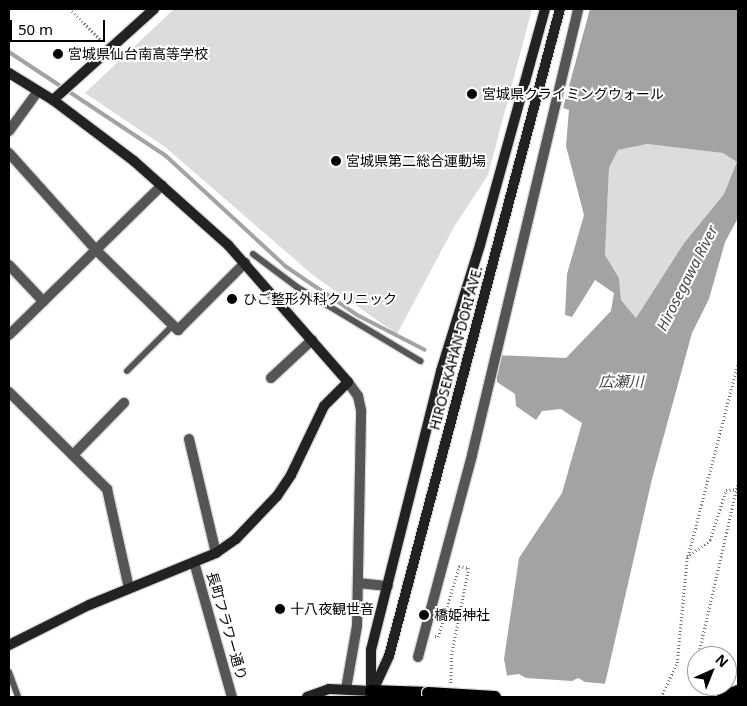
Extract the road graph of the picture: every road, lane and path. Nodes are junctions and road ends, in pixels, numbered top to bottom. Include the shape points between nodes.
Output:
1 (154, 9) edge
2 (545, 9) edge
3 (560, 9) edge
4 (578, 9) edge
5 (72, 11) dead end
6 (107, 45) dead end
7 (9, 73) edge
8 (38, 91) junction
9 (55, 98) junction
10 (9, 131) edge
11 (9, 153) edge
12 (162, 185) junction
13 (96, 250) junction
14 (254, 254) dead end
15 (245, 263) junction
16 (9, 265) edge
17 (44, 301) junction
18 (173, 325) junction
19 (9, 336) edge
20 (312, 340) junction
21 (420, 361) dead end
22 (738, 363) edge
23 (127, 371) dead end
24 (271, 378) dead end
25 (348, 382) junction
26 (9, 392) edge
27 (124, 403) dead end
28 (189, 438) dead end
29 (73, 455) junction
30 (738, 481) edge
31 (737, 489) edge
32 (216, 553) junction
33 (688, 557) junction
34 (194, 562) junction
35 (358, 583) junction
36 (388, 586) junction
37 (129, 588) junction
38 (426, 634) junction
39 (9, 645) edge
40 (700, 646) edge
41 (418, 657) dead end
42 (9, 672) edge
43 (451, 688) dead end
44 (346, 689) junction
45 (738, 691) edge
46 (370, 694) edge
47 (18, 697) edge
48 (232, 697) edge
49 (307, 697) edge
50 (495, 697) edge
51 (661, 697) edge
52 (723, 697) edge

1 - 9 main road
2 - 36 main road, HIROSEKAHAN-DORI AVE. via 488,217 441,371
3 - 46 main road, HIROSEKAHAN-DORI AVE. via 389,656
4 - 38 street
5 - 6 path
7 - 8 main road
8 - 9 main road
8 - 10 street
9 - 12 main road
11 - 13 street
12 - 13 street
12 - 15 main road
13 - 17 street
13 - 18 street
14 - 21 lane via 297,286
15 - 18 street via 178,330
15 - 20 main road
16 - 17 street
17 - 19 street
18 - 23 lane
20 - 24 street
20 - 25 main road
22 - 33 path
25 - 32 main road via 324,406 292,475 277,496 255,522
25 - 35 street via 358,396 361,410
26 - 29 street
27 - 29 street
28 - 32 street
29 - 37 street via 107,488
30 - 31 path
31 - 33 path via 726,490 710,540
31 - 40 path
32 - 34 main road
33 - 51 path via 677,663
34 - 37 main road
34 - 48 street, 長町フラワー通り
35 - 36 street
35 - 44 street via 356,626
36 - 46 main road, HIROSEKAHAN-DORI AVE. via 371,650
37 - 39 main road
38 - 41 street
38 - 43 path via 438,637 459,566 469,568 452,654
42 - 47 lane
44 - 46 main road
44 - 49 main road via 329,689
45 - 52 main road
46 - 50 main road, bridge

